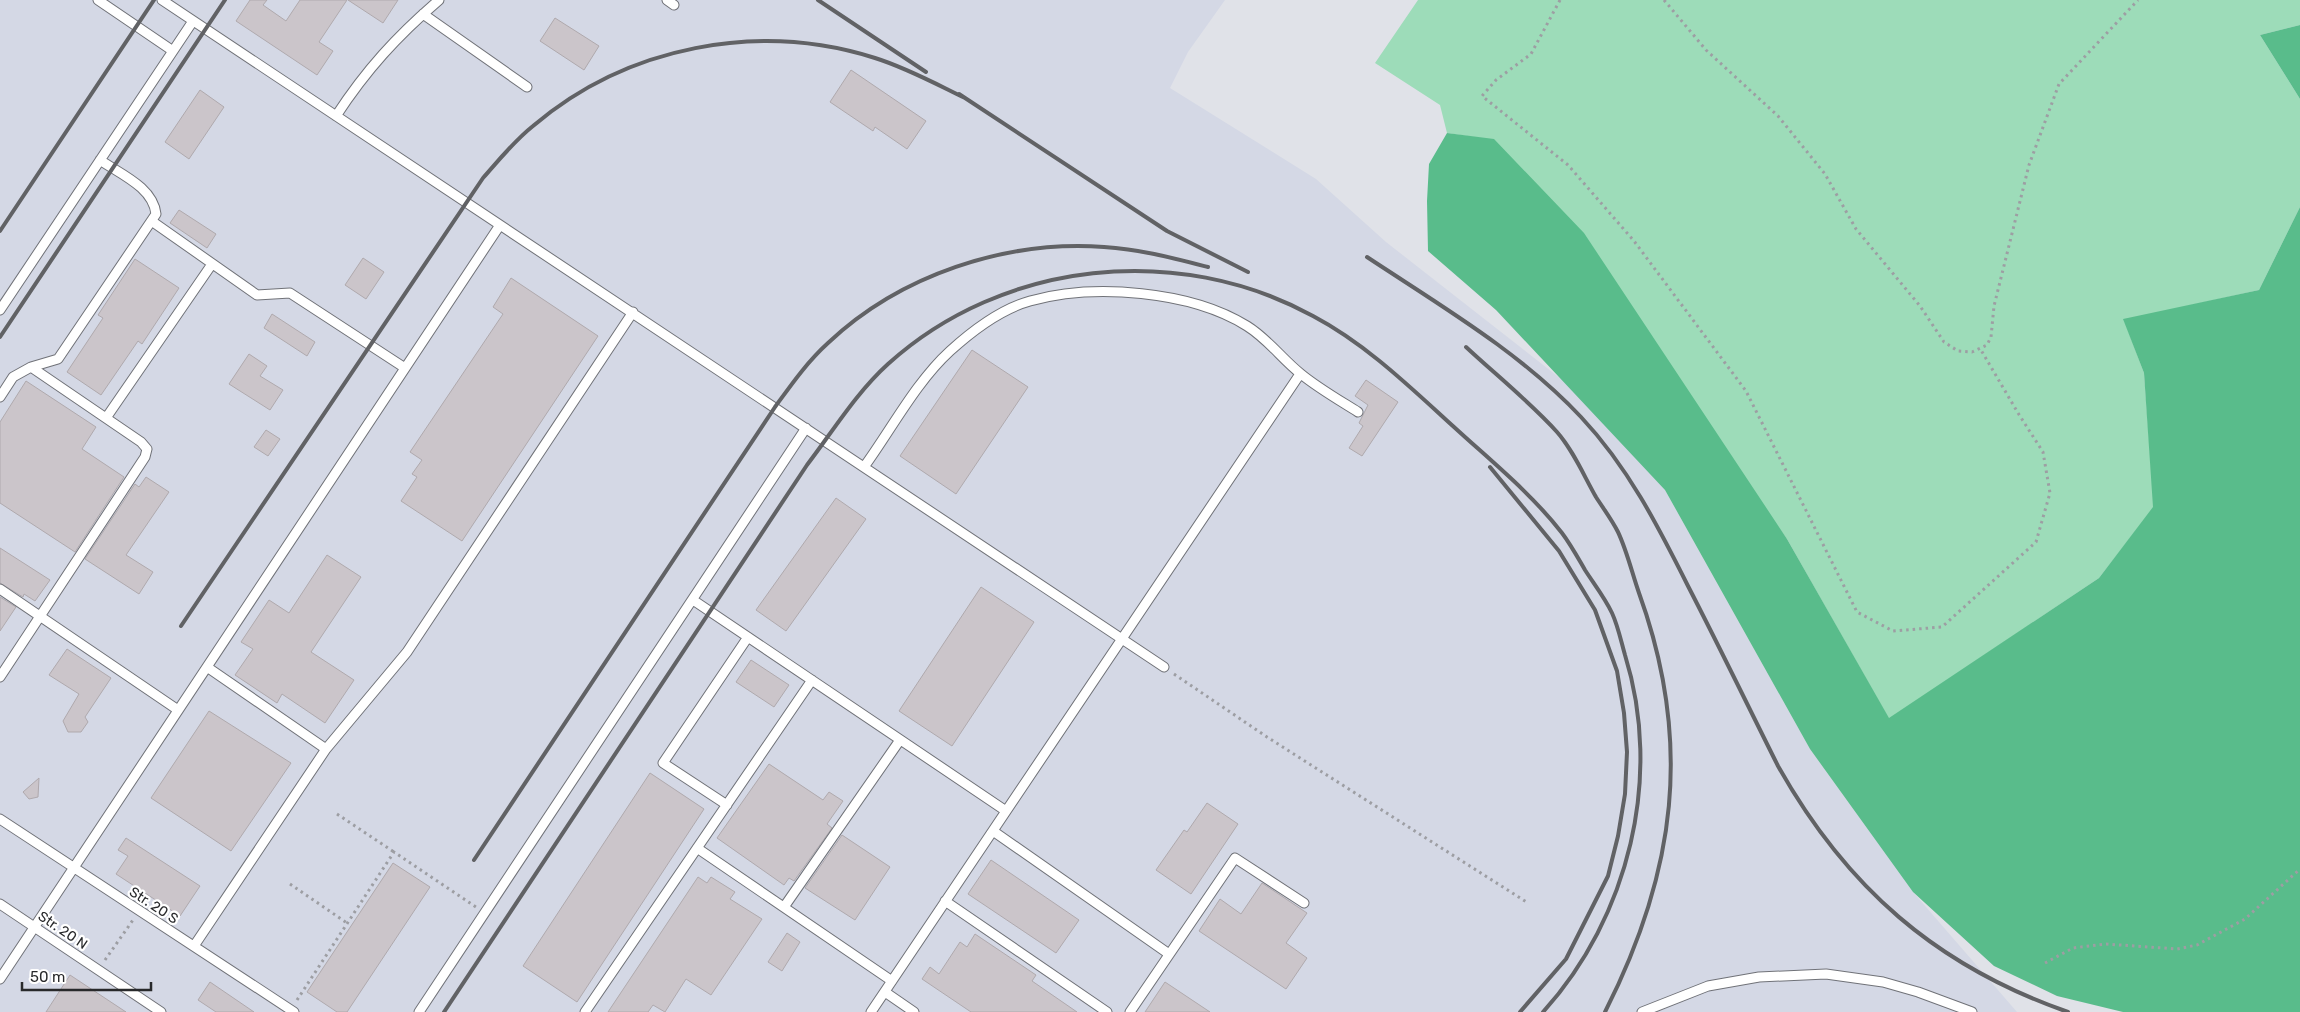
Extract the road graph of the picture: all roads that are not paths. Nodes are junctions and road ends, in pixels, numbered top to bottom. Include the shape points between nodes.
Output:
1 (98, 0) edge
2 (162, 0) edge
3 (439, 0) edge
4 (423, 14) junction
5 (193, 21) junction
6 (173, 51) junction
7 (528, 87) dead end
8 (336, 116) junction
9 (100, 160) junction
10 (152, 222) junction
11 (500, 225) junction
12 (212, 264) junction
13 (0, 310) edge
14 (633, 312) junction
15 (31, 367) junction
16 (405, 368) junction
17 (1300, 374) junction
18 (0, 397) edge
19 (1358, 412) dead end
20 (106, 418) junction
21 (806, 428) junction
22 (864, 467) junction
23 (0, 589) edge
24 (692, 600) junction
25 (40, 616) junction
26 (748, 637) junction
27 (1122, 639) junction
28 (207, 667) junction
29 (1164, 667) road end
30 (0, 677) edge
31 (812, 680) junction
32 (178, 710) junction
33 (900, 740) junction
34 (326, 749) junction
35 (727, 804) junction
36 (1006, 811) junction
37 (0, 819) edge
38 (993, 831) junction
39 (697, 848) junction
40 (73, 869) junction
41 (946, 902) junction
42 (1304, 903) dead end
43 (0, 904) edge
44 (784, 907) junction
45 (34, 927) junction
46 (194, 946) junction
47 (1169, 954) junction
48 (0, 979) edge
49 (892, 981) junction
50 (885, 992) junction
51 (293, 1011) edge
52 (161, 1012) edge
53 (419, 1012) edge
54 (585, 1012) edge
55 (871, 1012) edge
56 (914, 1012) edge
57 (1107, 1012) edge
58 (1130, 1012) edge
59 (1643, 1012) edge
60 (1972, 1012) edge

1 - 6 lane
2 - 5 lane
3 - 4 lane
4 - 7 lane
4 - 8 lane via 386,49 356,85
5 - 6 lane
5 - 8 lane
6 - 9 lane
8 - 11 lane
9 - 10 lane via 149,194 155,203 156,214
9 - 13 lane
10 - 12 lane
10 - 15 lane via 58,359
11 - 14 lane
11 - 16 lane
12 - 16 lane via 257,295 290,293
12 - 20 lane
14 - 21 lane
14 - 34 lane via 407,652
15 - 18 lane via 13,377
15 - 20 lane
16 - 28 lane
17 - 19 lane
17 - 22 lane via 1248,326 1194,303 1114,293 1030,301 991,321 950,352 918,389
17 - 27 lane
20 - 25 lane via 141,442 147,449 145,457
21 - 22 lane
21 - 24 lane
22 - 27 lane
23 - 25 lane
24 - 26 lane
24 - 53 lane
25 - 30 lane
25 - 32 lane
26 - 31 lane
26 - 35 lane via 663,763
27 - 29 lane
27 - 36 lane
28 - 32 lane
28 - 34 lane
31 - 33 lane
31 - 35 lane
32 - 40 lane
33 - 36 lane
33 - 44 lane
34 - 46 lane
35 - 39 lane
36 - 38 lane
37 - 40 lane, Str. 20 S
38 - 41 lane
38 - 47 lane
39 - 44 lane
39 - 54 lane
40 - 45 lane
40 - 46 lane, Str. 20 S
41 - 49 lane
41 - 57 lane
42 - 47 lane via 1235,858
43 - 45 lane, Str. 20 N
44 - 49 lane
45 - 48 lane
45 - 52 lane, Str. 20 N
46 - 51 lane, Str. 20 S
47 - 58 lane
49 - 50 lane
50 - 55 lane
50 - 56 lane
59 - 60 lane via 1708,986 1759,977 1826,974 1882,982

